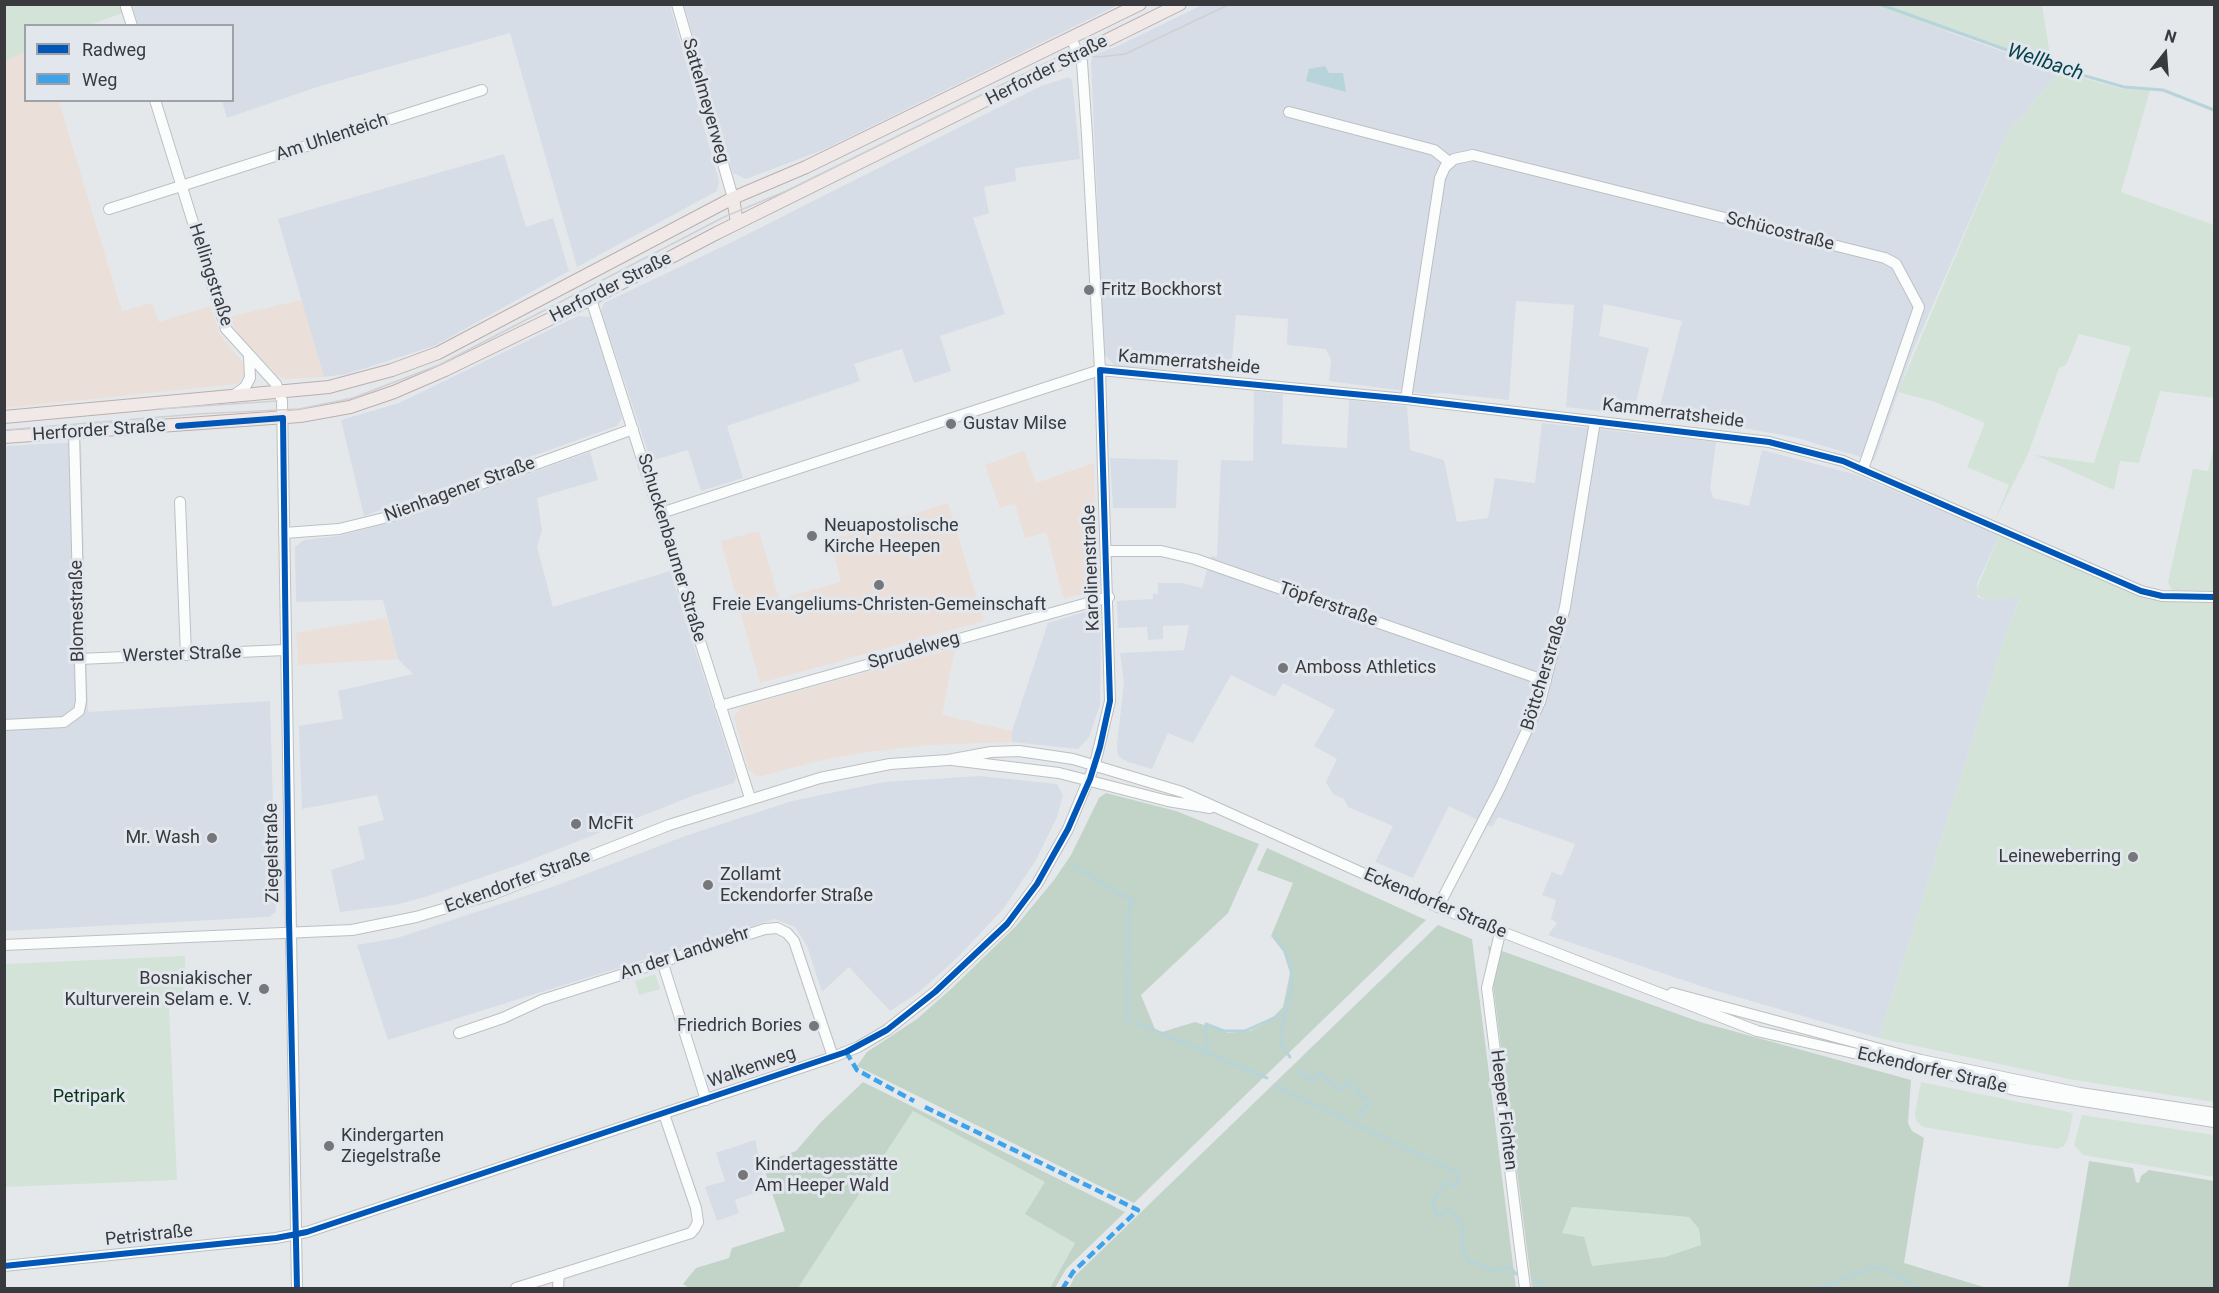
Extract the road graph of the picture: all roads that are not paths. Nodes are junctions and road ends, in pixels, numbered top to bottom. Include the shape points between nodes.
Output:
1 (677, 4) edge
2 (1140, 4) edge
3 (1180, 4) edge
4 (126, 7) dead end
5 (131, 24) edge
6 (1071, 38) junction
7 (1080, 55) junction
8 (482, 90) dead end
9 (156, 102) edge
10 (1289, 112) dead end
11 (1449, 162) junction
12 (182, 187) junction
13 (733, 198) junction
14 (109, 209) dead end
15 (737, 224) junction
16 (591, 299) junction
17 (249, 356) junction
18 (1100, 370) junction
19 (280, 391) junction
20 (234, 395) junction
21 (1406, 399) junction
22 (4, 417) edge
23 (283, 418) junction
24 (1595, 421) junction
25 (633, 429) junction
26 (74, 433) junction
27 (4, 437) edge
28 (1863, 469) junction
29 (180, 502) dead end
30 (661, 513) junction
31 (284, 533) junction
32 (1106, 551) junction
33 (1108, 597) junction
34 (2214, 597) edge
35 (285, 650) junction
36 (186, 655) junction
37 (79, 659) junction
38 (1546, 681) junction
39 (720, 705) junction
40 (4, 725) edge
41 (948, 760) junction
42 (1095, 764) junction
43 (1090, 779) junction
44 (750, 798) junction
45 (1217, 809) junction
46 (1438, 907) junction
47 (289, 933) junction
48 (1500, 933) junction
49 (4, 945) edge
50 (662, 961) junction
51 (1657, 990) junction
52 (459, 1032) dead end
53 (832, 1057) junction
54 (706, 1100) junction
55 (2214, 1113) edge
56 (664, 1114) junction
57 (2214, 1122) edge
58 (296, 1233) junction
59 (4, 1266) edge
60 (559, 1274) junction
61 (297, 1288) edge
62 (516, 1288) edge
63 (558, 1288) edge
64 (1525, 1288) edge

1 - 13 street, Sattelmeyerweg
2 - 6 main road, Herforder Straße
3 - 7 main road, Herforder Straße
4 - 5 street
6 - 7 street, Karolinenstraße
6 - 13 main road, Herforder Straße via 806,168
7 - 15 main road, Herforder Straße
7 - 18 street, Karolinenstraße
8 - 12 street, Am Uhlenteich
9 - 12 street, Hellingstraße
10 - 11 street via 1434,150
11 - 21 street via 1440,178
11 - 28 street, Schücostraße via 1466,154 1480,156 1896,264 1919,307
12 - 14 street
12 - 17 street, Hellingstraße via 226,329
13 - 15 main road
13 - 19 main road, Herforder Straße via 438,353 351,383
15 - 16 main road, Herforder Straße
16 - 23 main road, Herforder Straße via 394,392 333,411
16 - 25 street, Schuckenbaumer Straße
17 - 19 street, Hellingstraße
17 - 20 street via 250,378
18 - 21 street, Kammerratsheide
18 - 30 street, Kammerratsheide
18 - 32 street, Karolinenstraße
19 - 20 main road, Herforder Straße
19 - 23 street, Ziegelstraße
20 - 22 main road, Herforder Straße
21 - 24 street, Kammerratsheide
23 - 26 main road, Herforder Straße
23 - 31 street, Ziegelstraße
24 - 28 street, Kammerratsheide via 1770,442
24 - 38 street, Böttcherstraße via 1565,607
25 - 30 street, Schuckenbaumer Straße
25 - 31 street, Nienhagener Straße via 393,516 339,529
26 - 27 main road, Herforder Straße
26 - 37 street, Blomestraße
28 - 34 street, Kammerratsheide via 2098,573 2162,596
29 - 36 street
30 - 39 street, Schuckenbaumer Straße
31 - 35 street, Ziegelstraße
32 - 33 street, Karolinenstraße
32 - 38 street, Töpferstraße via 1161,551 1195,559
33 - 39 street, Sprudelweg
33 - 42 street, Karolinenstraße via 1110,701
35 - 36 street, Werster Straße
35 - 47 street, Ziegelstraße
36 - 37 street, Werster Straße
37 - 40 street, Blomestraße via 81,701 73,718 64,722
38 - 46 street, Böttcherstraße via 1520,748
39 - 44 street, Schuckenbaumer Straße
41 - 42 street, Eckendorfer Straße via 1018,751
41 - 43 street, Eckendorfer Straße
41 - 44 street, Eckendorfer Straße via 850,770
42 - 43 street, Walkenweg
42 - 45 street, Eckendorfer Straße via 1182,792
43 - 45 street, Eckendorfer Straße via 1168,801
43 - 53 street, Walkenweg via 1049,866 1007,924 935,992 893,1025 858,1047
44 - 47 street, Eckendorfer Straße via 462,905 352,930
45 - 46 street, Eckendorfer Straße
46 - 48 street, Eckendorfer Straße
47 - 49 street, Eckendorfer Straße
47 - 58 street, Ziegelstraße
48 - 51 street, Eckendorfer Straße
48 - 64 street, Heeper Fichten via 1487,988
50 - 52 street, An der Landwehr
50 - 53 street, An der Landwehr via 765,929 782,930 794,941
50 - 54 street
51 - 55 street, Eckendorfer Straße via 1921,1060 2080,1093
51 - 57 street, Eckendorfer Straße via 1713,1016 1773,1035 2015,1090
53 - 54 street, Walkenweg
54 - 56 street, Walkenweg
56 - 58 street, Walkenweg
56 - 60 street via 696,1208 698,1222 691,1233
58 - 59 street, Petristraße
58 - 61 street, Ziegelstraße
60 - 62 street
60 - 63 street

